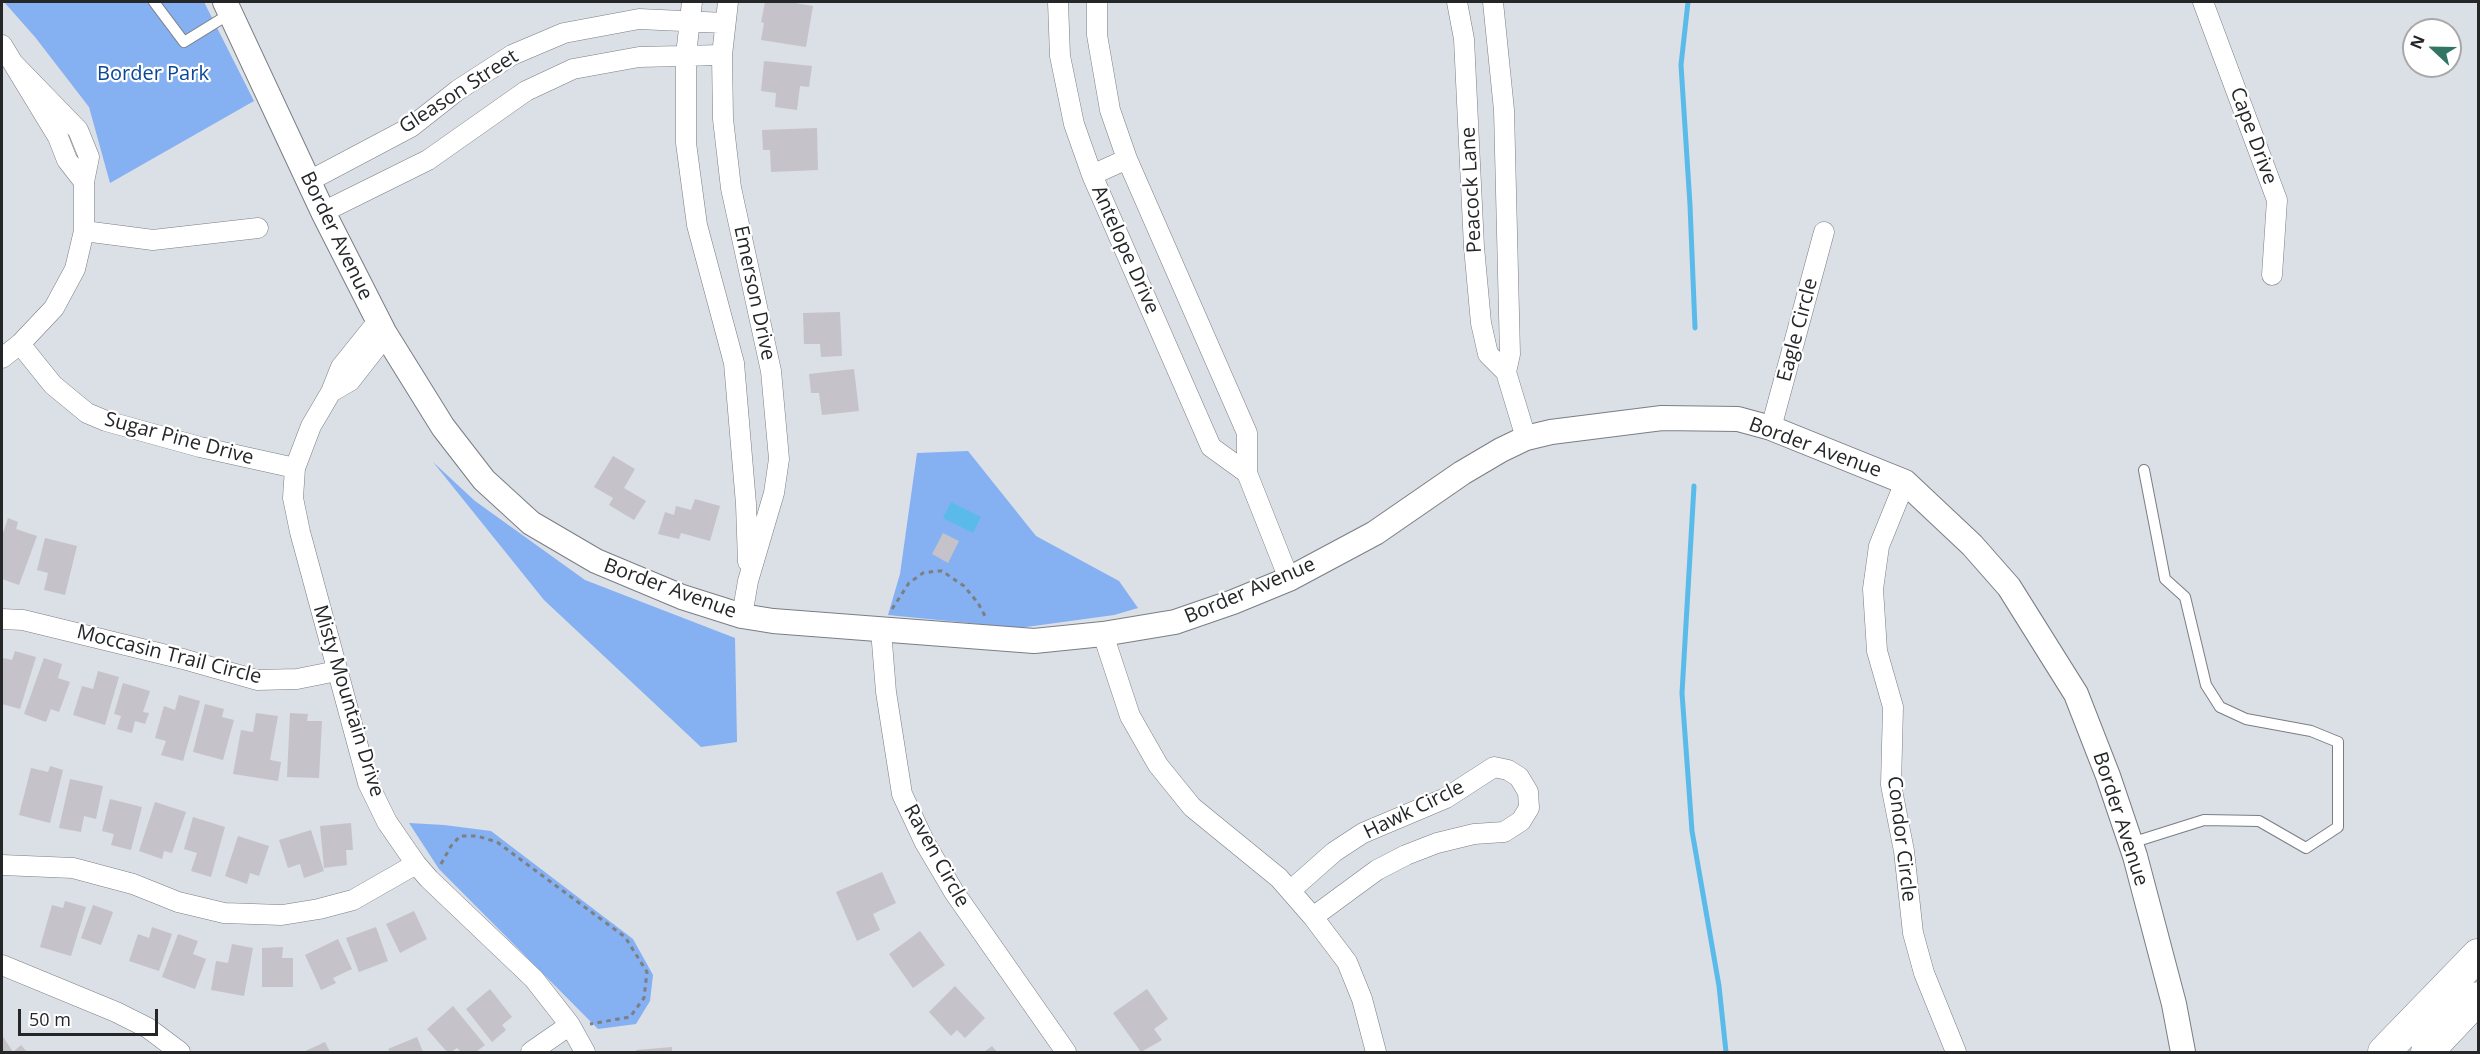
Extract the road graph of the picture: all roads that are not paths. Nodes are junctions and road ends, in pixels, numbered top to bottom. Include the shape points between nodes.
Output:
1 (154, 2) edge
2 (693, 2) edge
3 (728, 2) edge
4 (1058, 2) edge
5 (1097, 2) edge
6 (1457, 2) edge
7 (1493, 2) edge
8 (2203, 2) edge
9 (228, 7) edge
10 (689, 21) junction
11 (725, 23) junction
12 (1497, 41) junction
13 (1464, 42) junction
14 (2, 45) edge
15 (686, 55) junction
16 (722, 55) junction
17 (1126, 159) junction
18 (1092, 175) junction
19 (309, 181) junction
20 (323, 212) junction
21 (258, 228) dead end
22 (84, 231) junction
23 (1824, 232) dead end
24 (2272, 275) dead end
25 (382, 328) junction
26 (20, 344) junction
27 (2, 358) edge
28 (1506, 372) junction
29 (1772, 428) junction
30 (1526, 438) junction
31 (296, 468) junction
32 (2144, 470) dead end
33 (1247, 473) junction
34 (1905, 482) junction
35 (1289, 579) junction
36 (748, 581) junction
37 (742, 616) junction
38 (2, 619) edge
39 (886, 620) junction
40 (1103, 634) junction
41 (337, 671) junction
42 (2130, 843) junction
43 (416, 864) junction
44 (2, 865) edge
45 (1291, 890) junction
46 (1314, 917) junction
47 (2478, 955) edge
48 (2, 964) edge
49 (2478, 998) edge
50 (570, 1025) junction
51 (180, 1053) edge
52 (531, 1053) edge
53 (585, 1053) edge
54 (1066, 1053) edge
55 (1376, 1053) edge
56 (1956, 1053) edge
57 (2183, 1053) edge
58 (2384, 1053) edge
59 (2427, 1053) edge

1 - 9 lane via 184,42
2 - 10 street, Emerson Drive
3 - 11 street, Emerson Drive
4 - 18 street, Antelope Drive via 1060,56 1074,124
5 - 17 street, Antelope Drive via 1097,35 1110,110
6 - 13 street, Peacock Lane
7 - 12 street, Peacock Lane
8 - 24 street, Cape Drive via 2277,200
9 - 19 street, Border Avenue
10 - 11 street, Gleason Street
10 - 15 street, Emerson Drive
10 - 19 street, Gleason Street via 639,19 564,33 512,55 411,127
11 - 16 street, Emerson Drive
12 - 13 street
12 - 28 street, Peacock Lane via 1504,110 1510,354
13 - 28 street, Peacock Lane via 1481,323 1488,354
14 - 22 street via 13,63 78,130 89,157 84,182
15 - 16 street, Gleason Street
15 - 20 street, Gleason Street via 639,57 573,69 526,91 428,160
15 - 36 street, Emerson Drive via 686,143 697,225 734,363
16 - 36 street, Emerson Drive via 723,119 731,188 771,371 779,459 774,493
17 - 18 street
17 - 33 street, Antelope Drive via 1247,433
18 - 33 street, Antelope Drive via 1211,447
19 - 20 street, Border Avenue
20 - 25 street, Border Avenue
21 - 22 street via 153,240
22 - 26 street via 75,269 54,308
23 - 29 street, Eagle Circle
25 - 31 street, Misty Mountain Drive via 341,367 311,426
25 - 37 street, Border Avenue via 443,428 484,480 531,523 596,561 682,597
26 - 27 street
26 - 31 street, Sugar Pine Drive via 53,385 87,413 200,447
28 - 30 street, Peacock Lane
29 - 30 street, Border Avenue via 1738,419 1662,418
29 - 34 street, Border Avenue
30 - 35 street, Border Avenue via 1462,473 1375,533
31 - 41 street, Misty Mountain Drive via 293,498
32 - 42 lane via 2165,579 2185,597 2206,685 2220,707 2246,719 2312,731 2338,742 2337,827 2306,848 2259,821 2204,820
33 - 35 street, Antelope Drive
34 - 42 street, Border Avenue via 1972,545 2009,587 2076,694
34 - 56 street, Condor Circle via 1879,546 1873,589 1877,651 1893,707 1891,785 1904,851 1913,933 1924,974
35 - 40 street, Border Avenue via 1175,622
36 - 37 street, Emerson Drive
37 - 39 street, Border Avenue
38 - 41 street, Moccasin Trail Circle via 35,623 256,680 297,679
39 - 40 street, Border Avenue via 1034,641
39 - 54 street, Raven Circle via 886,692 902,794 954,892
40 - 45 street via 1130,716 1158,765 1192,807
41 - 43 street, Misty Mountain Drive via 368,783 387,822
42 - 57 street, Border Avenue via 2174,1004
43 - 44 street via 353,900 282,915 224,913 73,868
43 - 50 street, Misty Mountain Drive via 534,979
45 - 46 street
45 - 46 street, Hawk Circle via 1334,852 1363,834 1446,798 1494,767 1520,777 1529,800 1521,821 1504,832 1474,834 1406,855 1377,870
46 - 55 street via 1347,962 1362,999
47 - 58 main road
48 - 51 street via 116,1012 148,1028
49 - 59 main road
50 - 52 street
50 - 53 street, Misty Mountain Drive

